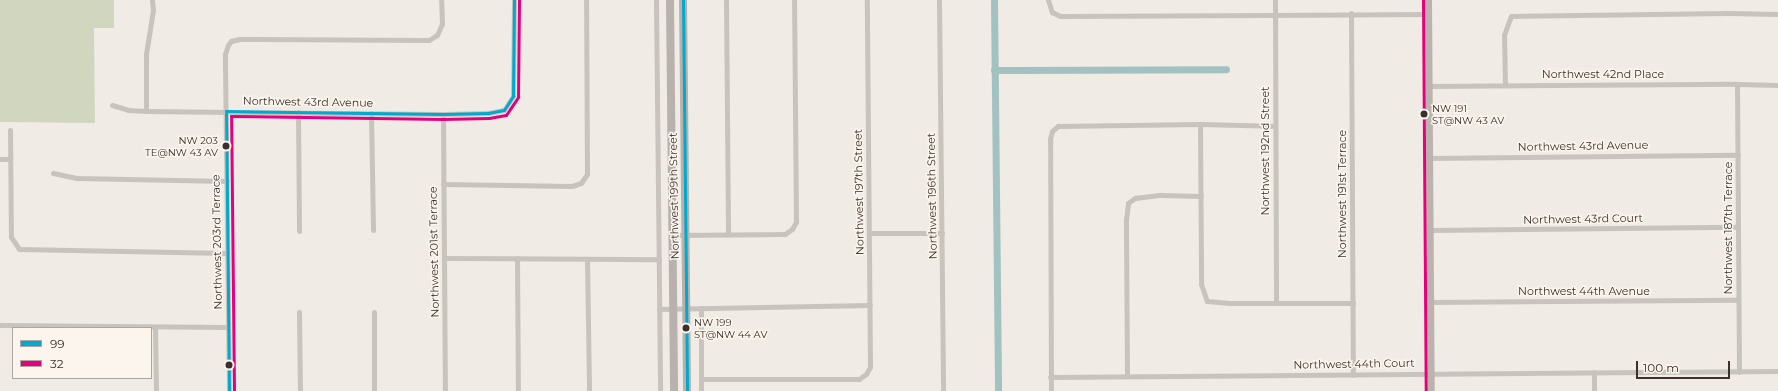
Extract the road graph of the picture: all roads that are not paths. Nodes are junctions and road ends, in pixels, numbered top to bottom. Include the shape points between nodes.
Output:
1 (152, 0) edge
2 (441, 0) edge
3 (514, 0) edge
4 (586, 0) edge
5 (656, 0) edge
6 (670, 0) edge
7 (683, 0) edge
8 (726, 0) edge
9 (794, 0) edge
10 (867, 0) edge
11 (939, 0) edge
12 (1048, 0) edge
13 (1275, 0) edge
14 (1428, 0) edge
15 (1351, 13) junction
16 (1275, 14) junction
17 (1428, 14) junction
18 (1778, 14) edge
19 (1737, 84) junction
20 (1505, 85) junction
21 (1778, 85) edge
22 (1429, 86) junction
23 (112, 105) dead end
24 (146, 111) junction
25 (226, 111) junction
26 (298, 112) junction
27 (371, 113) junction
28 (443, 114) junction
29 (1200, 124) junction
30 (1274, 126) junction
31 (10, 130) dead end
32 (1738, 155) junction
33 (1429, 158) junction
34 (0, 159) edge
35 (10, 160) junction
36 (54, 172) dead end
37 (227, 181) junction
38 (444, 184) junction
39 (1201, 196) junction
40 (1737, 227) junction
41 (299, 230) dead end
42 (373, 230) dead end
43 (1430, 230) junction
44 (870, 233) junction
45 (942, 233) junction
46 (728, 234) junction
47 (673, 235) junction
48 (685, 235) junction
49 (227, 253) junction
50 (444, 258) junction
51 (517, 258) junction
52 (587, 259) junction
53 (659, 259) junction
54 (1738, 300) junction
55 (1276, 302) junction
56 (1430, 302) junction
57 (1353, 303) junction
58 (870, 305) junction
59 (659, 308) junction
60 (673, 308) junction
61 (686, 308) junction
62 (701, 308) junction
63 (299, 312) dead end
64 (374, 312) dead end
65 (0, 325) edge
66 (155, 327) junction
67 (228, 327) junction
68 (1778, 371) edge
69 (1594, 372) junction
70 (1739, 372) junction
71 (1431, 374) junction
72 (1127, 375) junction
73 (1353, 375) junction
74 (1050, 377) junction
75 (702, 379) junction
76 (156, 391) edge
77 (229, 391) edge
78 (300, 391) edge
79 (374, 391) edge
80 (446, 391) edge
81 (518, 391) edge
82 (589, 391) edge
83 (660, 391) edge
84 (674, 391) edge
85 (687, 391) edge
86 (702, 391) edge
87 (943, 391) edge
88 (1051, 391) edge
89 (1431, 391) edge
90 (1594, 391) edge

1 - 24 street via 153,10 146,54
2 - 25 street, Northwest 203rd Terrace via 442,24 437,35 429,40 240,38 231,41 225,54
3 - 28 street, Northwest 43rd Avenue via 514,92 510,104 504,110 488,113
4 - 38 street via 587,174 581,183 572,186
5 - 53 street
6 - 47 main road, Northwest 199th Street
7 - 48 main road, Northwest 199th Street
8 - 46 street
9 - 46 street via 796,222 785,234
10 - 44 street, Northwest 197th Street
11 - 45 street, Northwest 196th Street
12 - 16 street via 1052,12 1060,16
13 - 16 street, Northwest 192nd Street
14 - 17 street
15 - 16 street
15 - 17 street
15 - 57 street, Northwest 191st Terrace
16 - 30 street, Northwest 192nd Street
17 - 22 street
18 - 20 street via 1511,16 1504,35
19 - 20 street, Northwest 42nd Place
19 - 21 street, Northwest 42nd Place
19 - 32 street, Northwest 187th Terrace
20 - 22 street, Northwest 42nd Place
22 - 33 street
23 - 24 street, Northwest 43rd Avenue via 128,110
24 - 25 street, Northwest 43rd Avenue
25 - 26 street, Northwest 43rd Avenue
25 - 37 street, Northwest 203rd Terrace
26 - 27 street, Northwest 43rd Avenue
26 - 41 street
27 - 28 street, Northwest 43rd Avenue
27 - 42 street
28 - 38 street, Northwest 201st Terrace
29 - 30 street
29 - 39 street
29 - 74 street via 1058,126 1052,131
30 - 55 street, Northwest 192nd Street
31 - 35 street
32 - 33 street, Northwest 43rd Avenue
32 - 40 street, Northwest 187th Terrace
33 - 43 street
34 - 35 street
35 - 49 street via 11,237 19,249
36 - 37 street via 77,178
37 - 49 street, Northwest 203rd Terrace
38 - 50 street, Northwest 201st Terrace
39 - 55 street via 1201,284 1207,301
39 - 72 street via 1161,195 1135,198 1128,203
40 - 43 street, Northwest 43rd Court
40 - 54 street, Northwest 187th Terrace
43 - 56 street
44 - 45 street
44 - 58 street, Northwest 197th Street
45 - 87 street, Northwest 196th Street
46 - 48 street
47 - 48 street
47 - 60 main road, Northwest 199th Street
48 - 61 main road, Northwest 199th Street
49 - 67 street, Northwest 203rd Terrace
50 - 51 street
50 - 80 street, Northwest 201st Terrace
51 - 52 street
51 - 81 street
52 - 53 street
52 - 82 street
53 - 59 street
54 - 56 street, Northwest 44th Avenue
54 - 70 street, Northwest 187th Terrace
55 - 57 street
56 - 71 street
57 - 73 street, Northwest 191st Terrace
58 - 62 street
58 - 75 street, Northwest 197th Street via 870,367 866,374 859,378
59 - 60 street
59 - 83 street
60 - 61 street
60 - 84 main road, Northwest 199th Street
61 - 62 street
61 - 85 main road, Northwest 199th Street
62 - 75 street
63 - 78 street
64 - 79 street
65 - 66 street
66 - 67 street
66 - 76 street
67 - 77 street, Northwest 203rd Terrace
68 - 70 street, Northwest 44th Court
69 - 70 street, Northwest 44th Court
69 - 71 street, Northwest 44th Court
69 - 90 street
71 - 73 street, Northwest 44th Court
71 - 89 street
72 - 73 street, Northwest 44th Court
72 - 74 street, Northwest 44th Court
74 - 88 street
75 - 86 street

